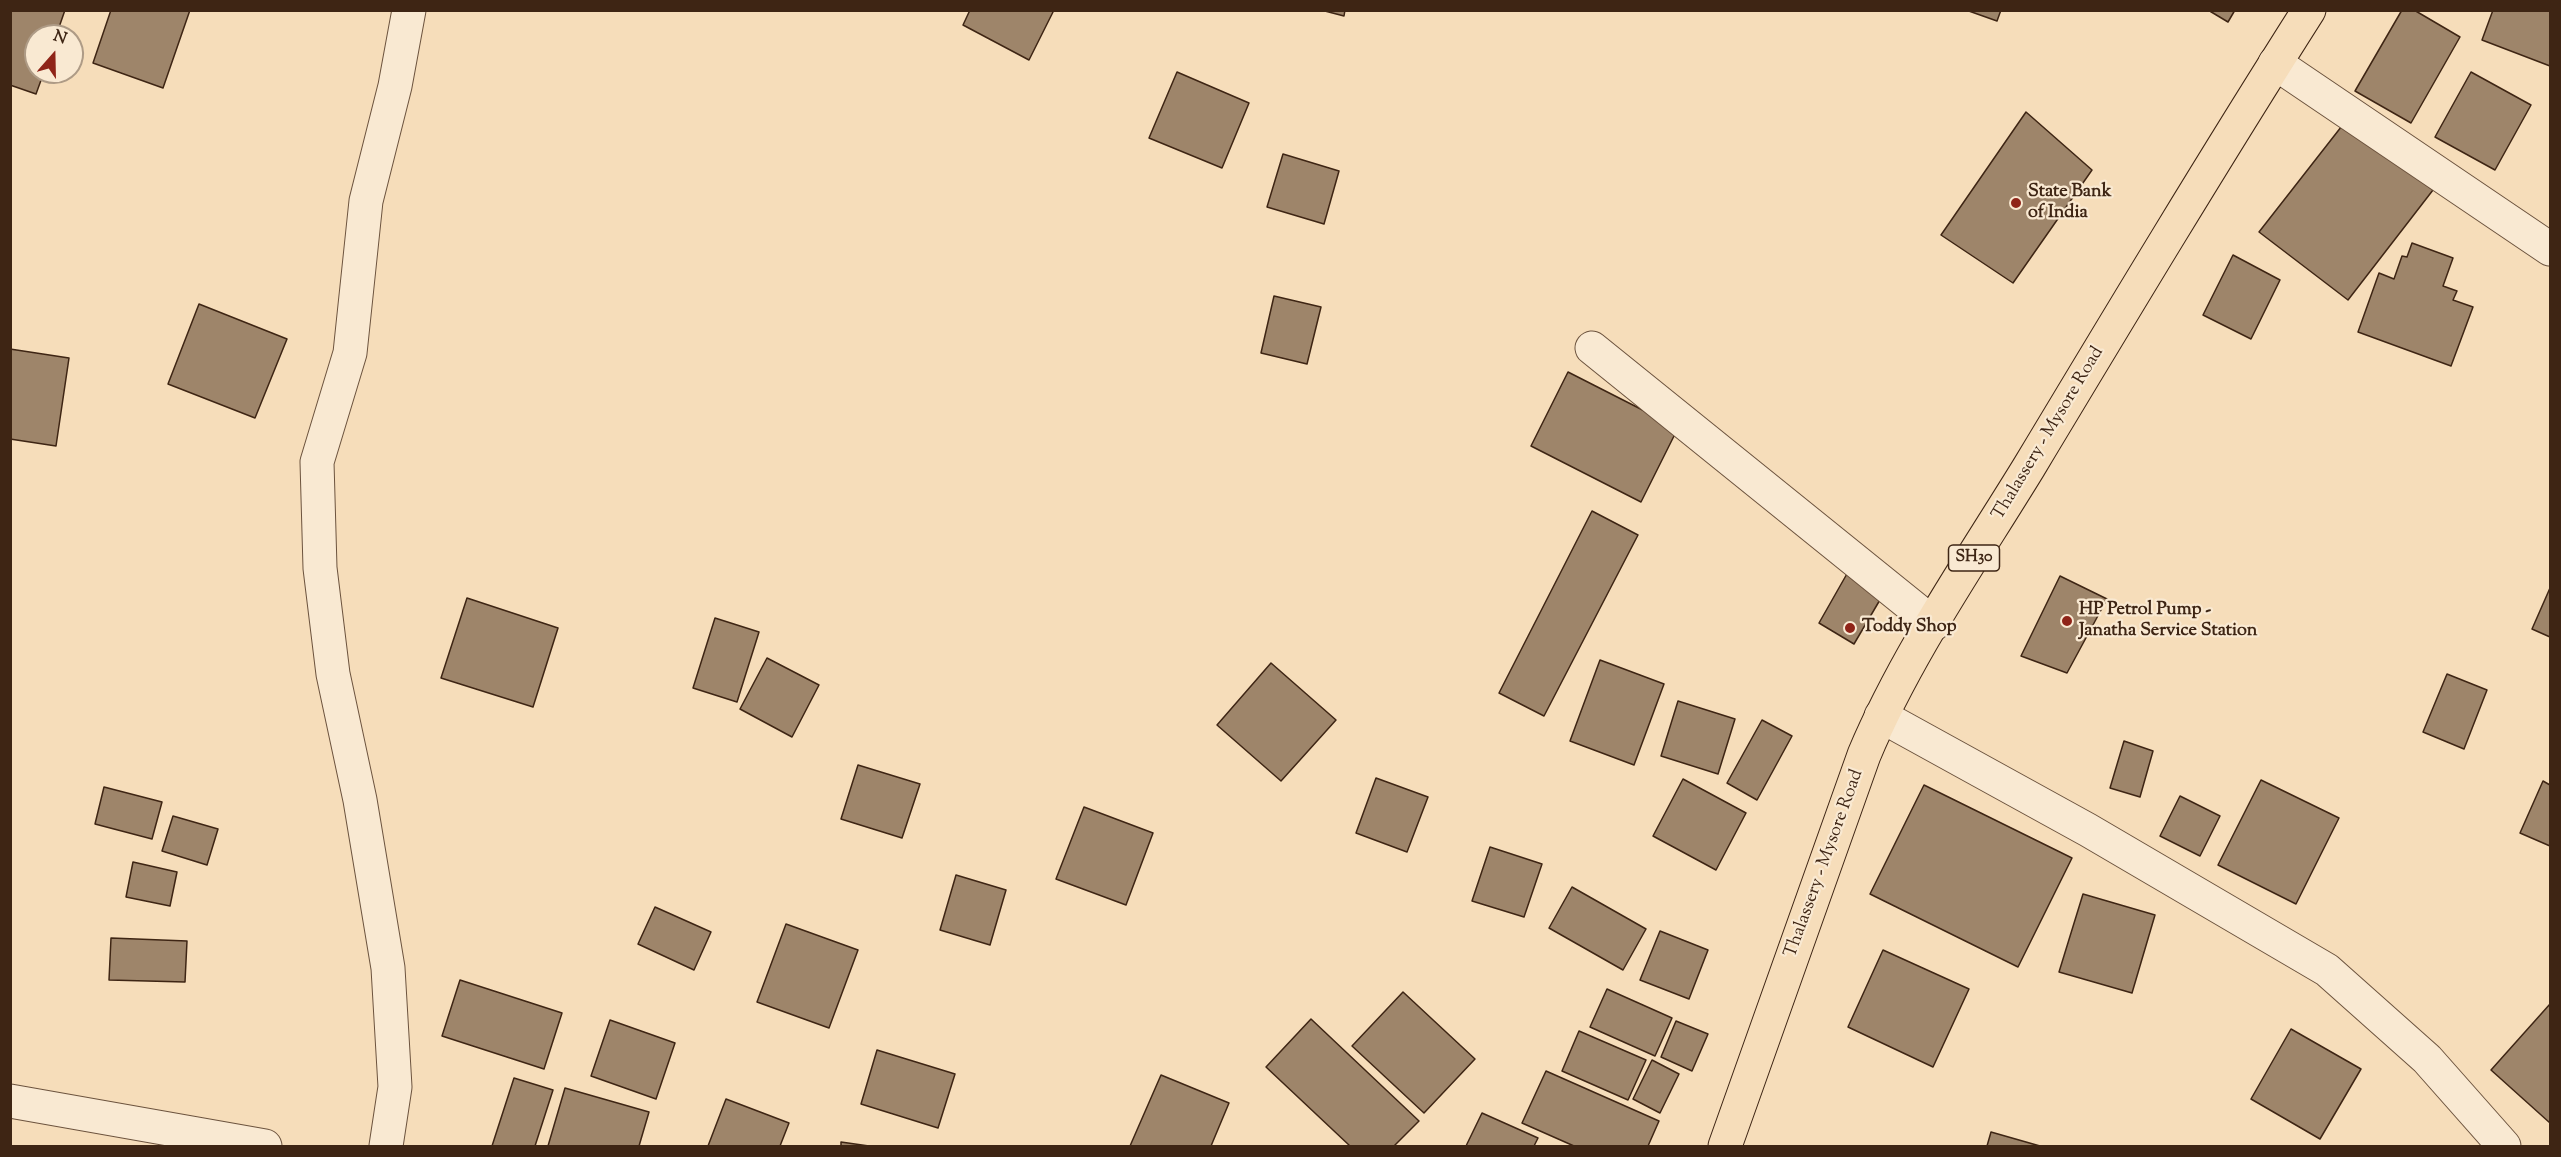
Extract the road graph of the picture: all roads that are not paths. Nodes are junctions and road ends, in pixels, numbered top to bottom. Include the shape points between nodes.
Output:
1 (409, 10) edge
2 (2309, 10) edge
3 (2275, 63) junction
4 (2550, 249) edge
5 (1592, 348) dead end
6 (1934, 624) junction
7 (1881, 716) junction
8 (10, 1101) edge
9 (265, 1146) edge
10 (386, 1146) edge
11 (1725, 1146) edge
12 (2504, 1146) edge

1 - 10 street via 395,86 366,201 350,353 317,462 320,568 333,674 360,800 388,968 395,1087
2 - 3 main road, Thalassery - Mysore Road / SH30
3 - 4 street
3 - 6 main road, Thalassery - Mysore Road / SH30
5 - 6 street
6 - 7 main road, Thalassery - Mysore Road / SH30
7 - 11 main road, Thalassery - Mysore Road / SH30
7 - 12 street via 2088,830 2328,970 2427,1059
8 - 9 street

